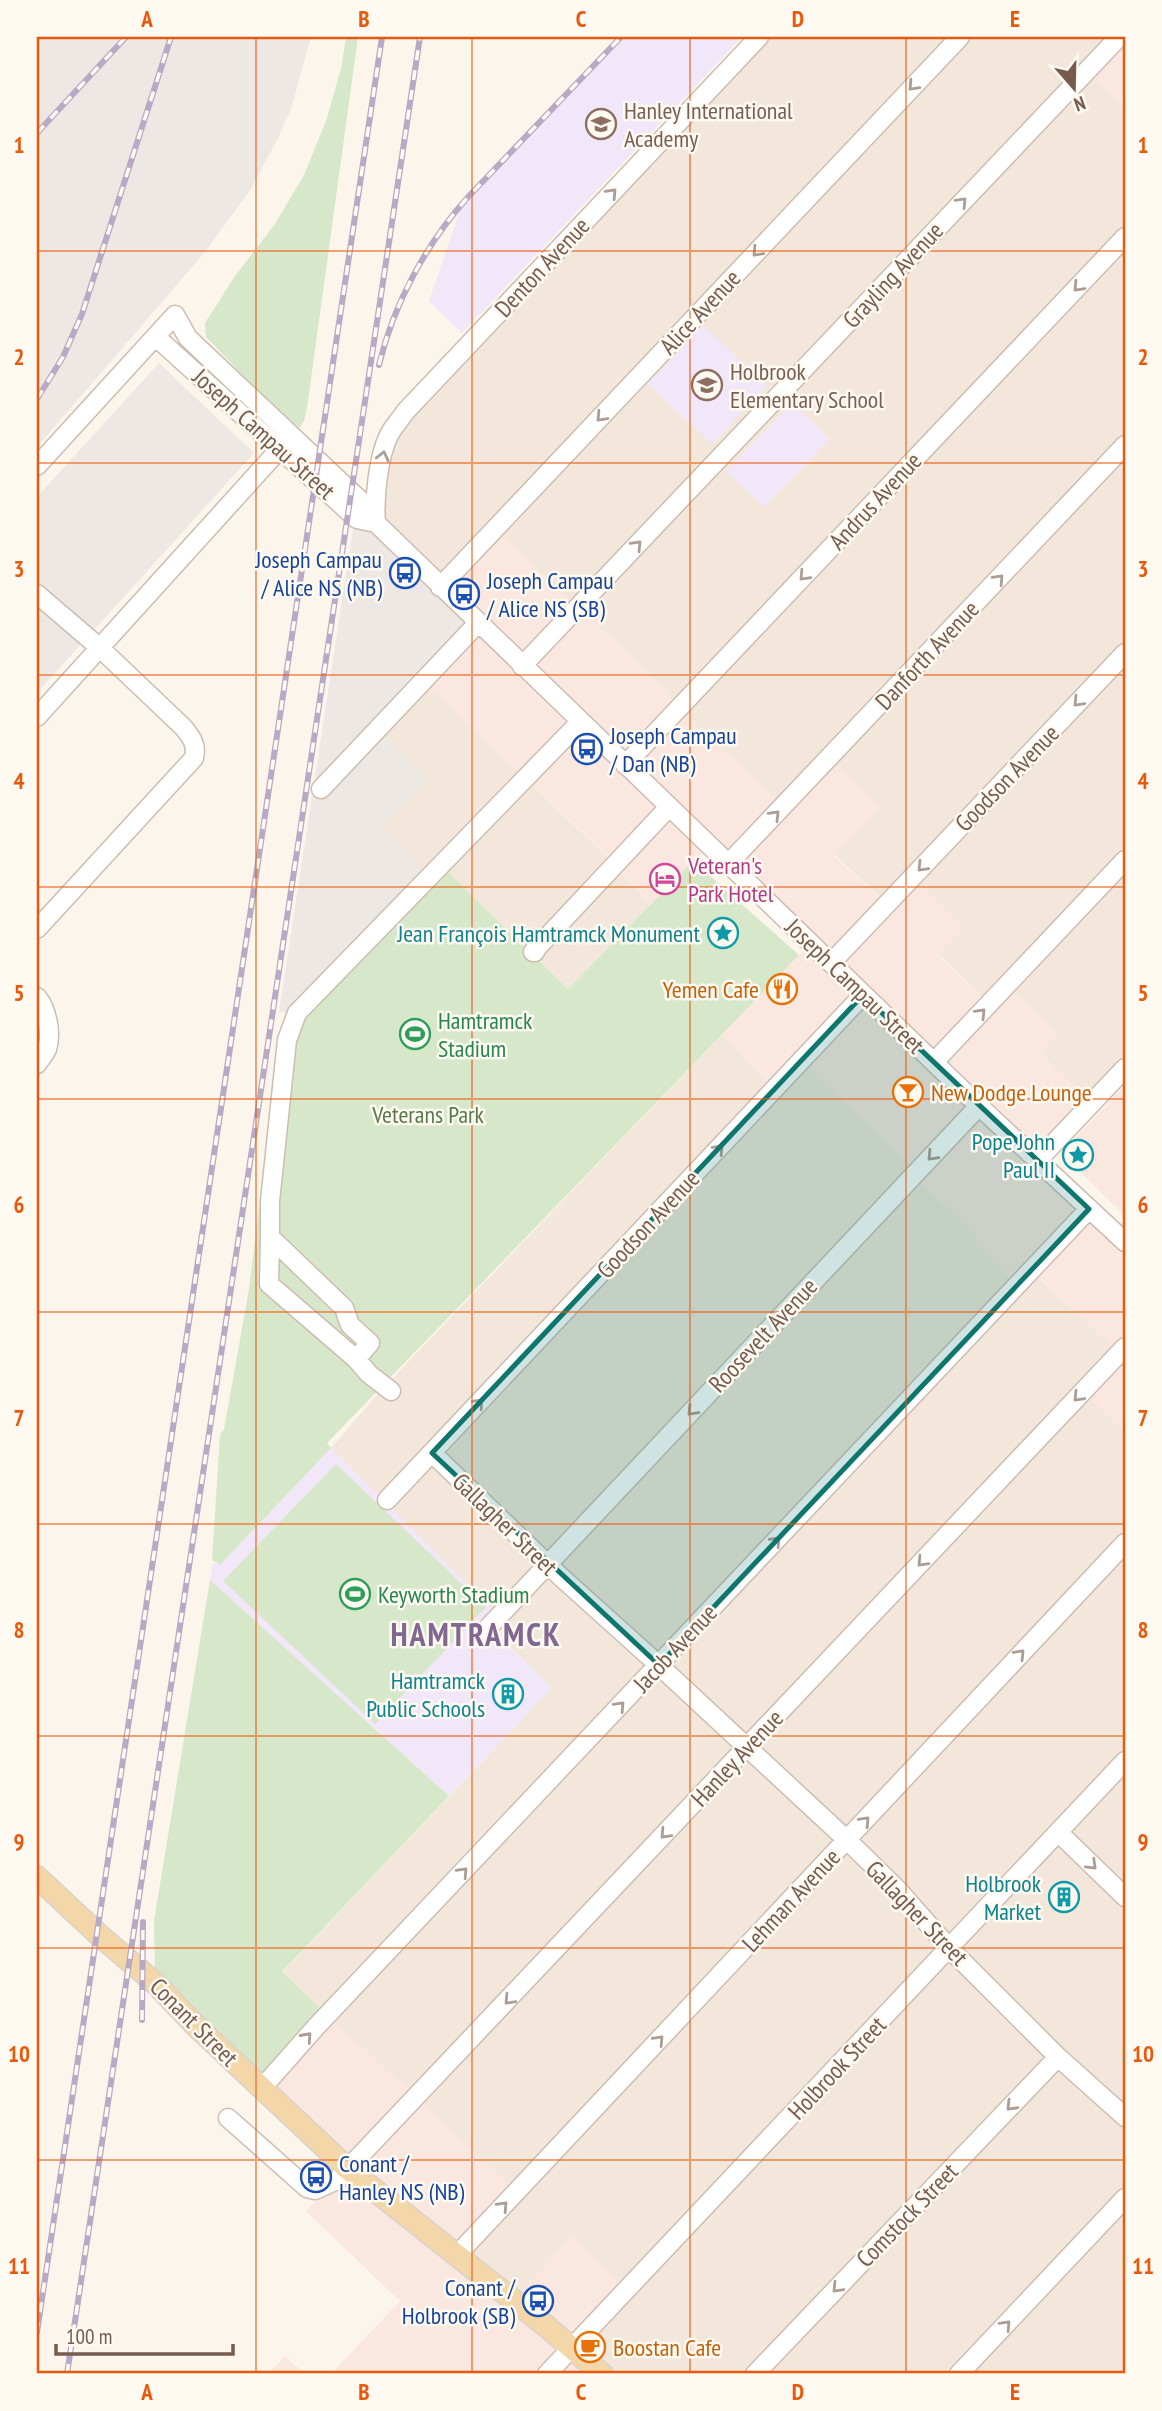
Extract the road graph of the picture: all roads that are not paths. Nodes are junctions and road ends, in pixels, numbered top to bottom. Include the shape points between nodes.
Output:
1 (759, 37) edge
2 (960, 37) edge
3 (1119, 37) edge
4 (1125, 237) edge
5 (156, 337) junction
6 (292, 436) junction
7 (1125, 445) edge
8 (279, 449) junction
9 (37, 466) edge
10 (376, 523) junction
11 (440, 587) junction
12 (37, 594) edge
13 (478, 623) junction
14 (100, 648) junction
15 (1125, 653) edge
16 (522, 666) junction
17 (37, 717) edge
18 (580, 722) junction
19 (625, 765) junction
20 (321, 789) dead end
21 (669, 807) junction
22 (1125, 860) edge
23 (728, 864) junction
24 (37, 929) edge
25 (535, 951) dead end
26 (831, 963) junction
27 (863, 995) junction
28 (37, 997) edge
29 (933, 1062) junction
30 (37, 1064) edge
31 (1125, 1068) edge
32 (979, 1106) junction
33 (1037, 1161) junction
34 (1089, 1209) junction
35 (270, 1237) junction
36 (1125, 1242) edge
37 (1125, 1347) edge
38 (356, 1359) junction
39 (391, 1391) dead end
40 (432, 1453) junction
41 (387, 1500) dead end
42 (1125, 1543) edge
43 (548, 1564) junction
44 (485, 1631) dead end
45 (659, 1665) junction
46 (748, 1747) junction
47 (1125, 1761) edge
48 (1058, 1832) junction
49 (847, 1840) junction
50 (37, 1877) edge
51 (1125, 1897) edge
52 (950, 1949) junction
53 (1058, 2057) junction
54 (262, 2088) junction
55 (1125, 2117) edge
56 (228, 2118) dead end
57 (348, 2169) junction
58 (1125, 2198) edge
59 (456, 2256) junction
60 (572, 2348) junction
61 (547, 2374) edge
62 (602, 2374) edge
63 (755, 2374) edge
64 (959, 2374) edge

10 -> 1 street, Denton Avenue via 382,455 405,412
2 -> 11 street, Alice Avenue
16 -> 3 street, Grayling Avenue
4 -> 19 street, Andrus Avenue
5 - 6 street, Joseph Campau Street via 175,315 188,338
5 - 8 street, Joseph Campau Street
5 - 9 street
6 - 8 street
6 - 10 street, Joseph Campau Street via 363,503
23 -> 7 street, Danforth Avenue
8 - 10 street, Joseph Campau Street via 357,520
8 - 14 street
10 - 11 street, Joseph Campau Street
11 - 13 street, Joseph Campau Street
12 - 14 street
13 - 16 street, Joseph Campau Street
13 - 20 street
14 - 17 street
14 - 24 street via 184,727 196,750 194,758
15 -> 26 street, Goodson Avenue
16 - 18 street, Joseph Campau Street
18 - 19 street, Joseph Campau Street
18 - 35 street via 297,1013 287,1040
19 - 21 street, Joseph Campau Street
21 - 23 street, Joseph Campau Street
21 - 25 street
29 -> 22 street
23 - 26 street, Joseph Campau Street
26 - 27 street, Joseph Campau Street
27 - 29 street, Joseph Campau Street
40 -> 27 street, Goodson Avenue
28 - 30 street via 49,1028 47,1049
29 - 32 street, Joseph Campau Street
31 - 33 street
32 - 33 street, Joseph Campau Street
32 -> 43 street, Roosevelt Avenue
33 - 34 street, Joseph Campau Street
34 - 36 street, Joseph Campau Street
45 -> 34 street, Jacob Avenue
35 - 38 street via 269,1284
35 - 38 street via 344,1308 350,1325 370,1343
37 -> 46 street, Hanley Avenue
38 - 39 street
40 - 41 street, Goodson Avenue
40 - 43 street, Gallagher Street
49 -> 42 street, Lehman Avenue
43 - 44 street, Roosevelt Avenue
43 - 45 street, Gallagher Street
45 - 46 street, Gallagher Street
54 -> 45 street, Jacob Avenue
46 - 49 street, Gallagher Street
46 -> 57 street, Hanley Avenue
47 - 48 street, Holbrook Street
48 -> 51 street
48 - 52 street, Holbrook Street
49 - 52 street, Gallagher Street
59 -> 49 street, Lehman Avenue
50 - 54 main road, Conant Street
52 - 53 street, Gallagher Street
52 - 60 street, Holbrook Street
53 - 55 street, Gallagher Street
53 -> 63 street, Comstock Street
54 - 57 main road, Conant Street
56 - 57 street via 307,2188 332,2184
57 - 59 main road, Conant Street
64 -> 58 street
59 - 60 main road, Conant Street
60 - 61 street, Holbrook Street
60 - 62 main road, Conant Street

